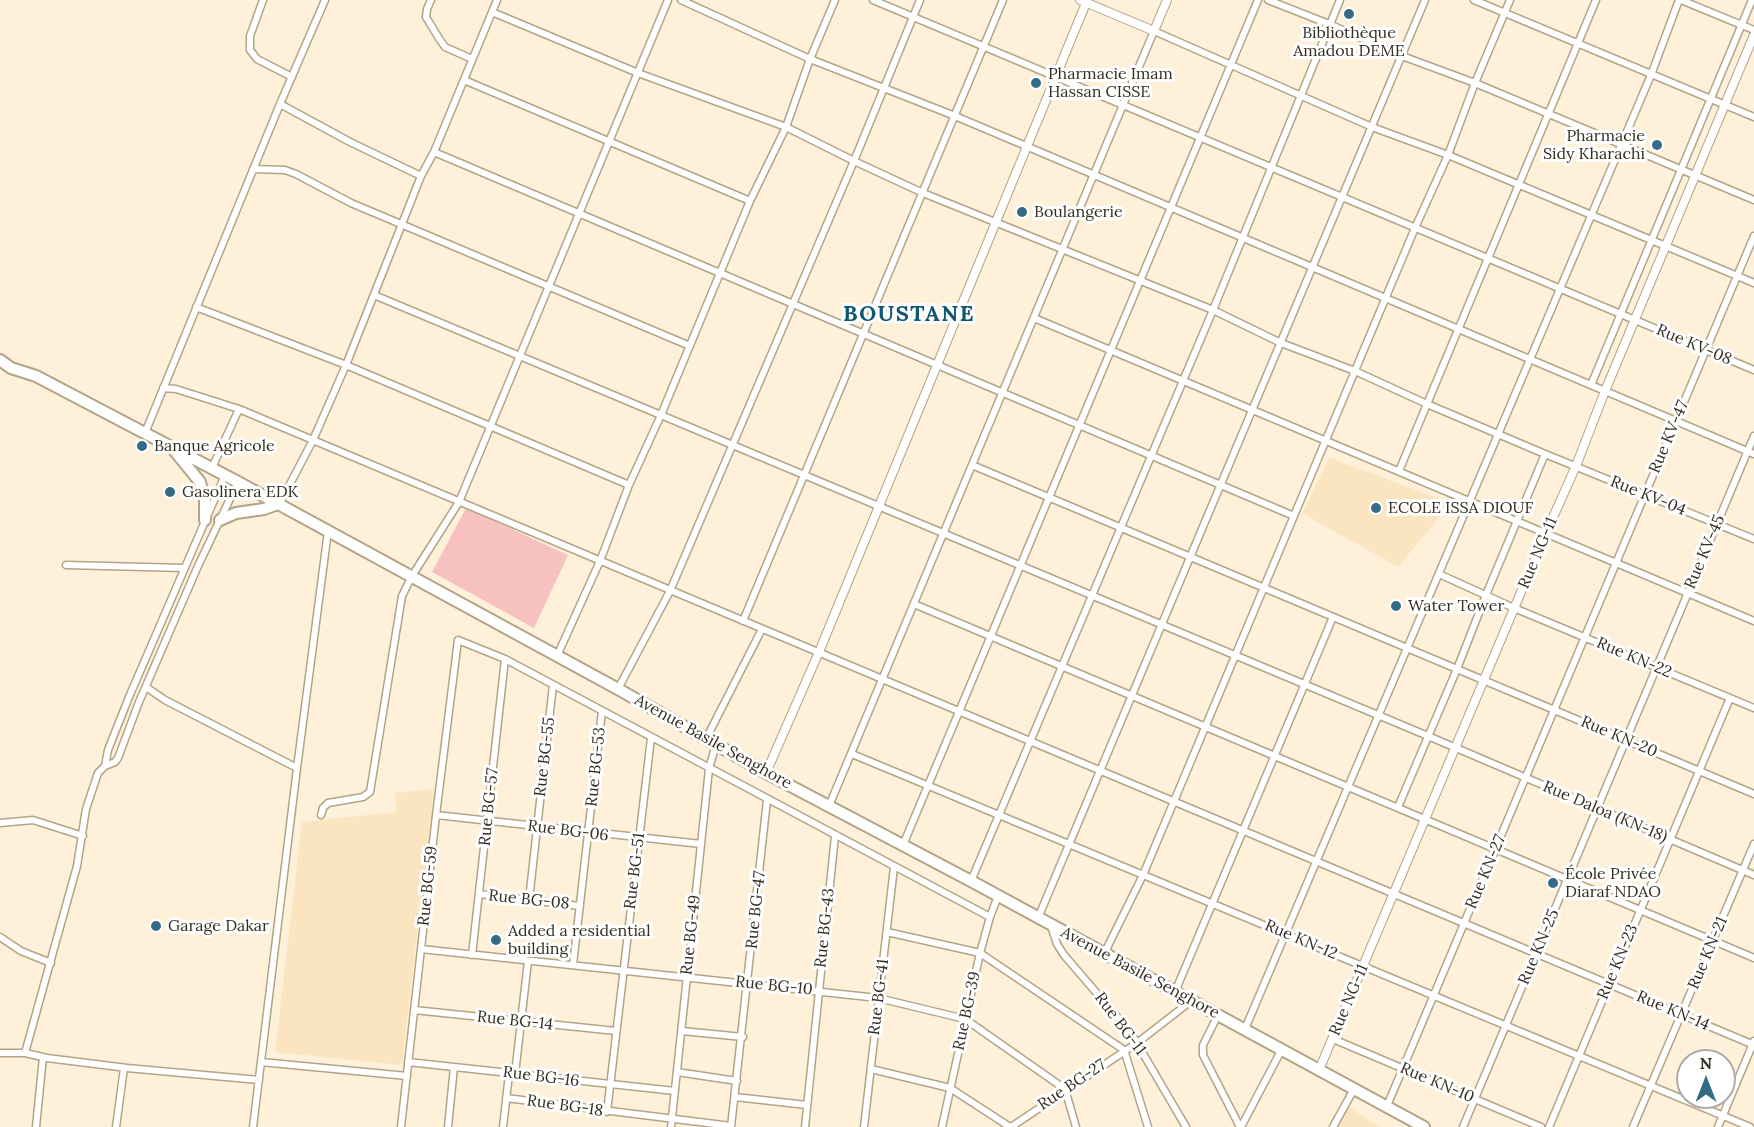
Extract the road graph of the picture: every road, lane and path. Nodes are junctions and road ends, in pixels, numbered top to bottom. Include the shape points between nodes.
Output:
1 (263, 0) edge
2 (326, 0) edge
3 (431, 0) edge
4 (497, 0) edge
5 (668, 0) edge
6 (681, 0) edge
7 (835, 0) edge
8 (873, 0) edge
9 (920, 0) edge
10 (1003, 0) edge
11 (1167, 0) edge
12 (1258, 0) edge
13 (1268, 0) edge
14 (1340, 0) edge
15 (1425, 0) edge
16 (1474, 0) edge
17 (1510, 0) edge
18 (1596, 0) edge
19 (1680, 0) edge
20 (1752, 0) edge
21 (1084, 1) edge
22 (492, 12) junction
23 (1504, 14) junction
24 (913, 16) junction
25 (1329, 24) junction
26 (1742, 25) junction
27 (1754, 30) edge
28 (1154, 31) junction
29 (1754, 35) edge
30 (1578, 44) junction
31 (984, 47) junction
32 (1402, 56) junction
33 (472, 59) junction
34 (810, 59) junction
35 (1231, 63) junction
36 (638, 73) junction
37 (1651, 75) junction
38 (292, 77) junction
39 (1055, 77) junction
40 (464, 80) junction
41 (1475, 83) junction
42 (883, 89) junction
43 (1300, 96) junction
44 (1711, 99) junction
45 (280, 105) junction
46 (1725, 105) junction
47 (1123, 106) junction
48 (1548, 114) junction
49 (955, 116) junction
50 (1754, 117) edge
51 (786, 127) junction
52 (1372, 127) junction
53 (1200, 138) junction
54 (609, 142) junction
55 (1621, 145) junction
56 (1026, 146) junction
57 (434, 152) junction
58 (1448, 155) junction
59 (854, 162) junction
60 (1272, 168) junction
61 (253, 169) junction
62 (1681, 170) junction
63 (1094, 175) junction
64 (421, 176) junction
65 (1695, 176) junction
66 (1519, 184) junction
67 (923, 193) junction
68 (1341, 197) junction
69 (1754, 200) edge
70 (750, 201) junction
71 (1171, 207) junction
72 (579, 213) junction
73 (1592, 215) junction
74 (995, 223) junction
75 (403, 225) junction
76 (1414, 228) junction
77 (1754, 236) edge
78 (1242, 238) junction
79 (1651, 240) junction
80 (1666, 246) junction
81 (1063, 248) junction
82 (1488, 259) junction
83 (1312, 267) junction
84 (720, 273) junction
85 (1737, 276) junction
86 (1140, 280) junction
87 (1754, 283) edge
88 (549, 286) junction
89 (1560, 289) junction
90 (374, 295) junction
91 (1385, 298) junction
92 (792, 304) junction
93 (196, 307) junction
94 (1213, 310) junction
95 (1620, 314) junction
96 (1034, 318) junction
97 (1635, 320) junction
98 (1458, 329) junction
99 (864, 334) junction
100 (1281, 343) junction
101 (690, 346) junction
102 (1110, 350) junction
103 (1706, 350) junction
104 (520, 356) junction
105 (1530, 359) junction
106 (0, 360) edge
107 (936, 364) junction
108 (346, 365) junction
109 (1754, 370) edge
110 (1355, 371) junction
111 (1182, 381) junction
112 (1591, 385) junction
113 (163, 388) junction
114 (1605, 391) junction
115 (1003, 392) junction
116 (1427, 404) junction
117 (239, 409) junction
118 (1252, 410) junction
119 (661, 415) junction
120 (1676, 421) junction
121 (1079, 425) junction
122 (490, 427) junction
123 (145, 433) junction
124 (1498, 434) junction
125 (1754, 436) edge
126 (312, 440) junction
127 (1325, 441) junction
128 (733, 445) junction
129 (172, 447) junction
130 (1751, 452) edge
131 (1545, 454) junction
132 (1151, 455) junction
133 (972, 465) junction
134 (1576, 466) junction
135 (212, 468) junction
136 (1399, 471) junction
137 (225, 475) junction
138 (804, 475) junction
139 (238, 482) junction
140 (629, 485) junction
141 (1221, 485) junction
142 (1645, 494) junction
143 (1049, 497) junction
144 (459, 501) junction
145 (1470, 501) junction
146 (279, 504) junction
147 (877, 506) junction
148 (1294, 516) junction
149 (205, 520) junction
150 (220, 520) junction
151 (1516, 521) junction
152 (1717, 524) junction
153 (1121, 527) junction
154 (328, 531) junction
155 (1546, 533) junction
156 (944, 534) junction
157 (1754, 539) edge
158 (1191, 557) junction
159 (600, 561) junction
160 (1616, 563) junction
161 (66, 565) dead end
162 (1020, 566) junction
163 (184, 568) junction
164 (1439, 573) junction
165 (412, 576) junction
166 (1264, 588) junction
167 (670, 591) junction
168 (1688, 594) junction
169 (1486, 595) junction
170 (1092, 596) junction
171 (914, 604) junction
172 (1514, 608) junction
173 (1333, 617) junction
174 (743, 621) junction
175 (1754, 621) edge
176 (1162, 626) junction
177 (762, 629) junction
178 (991, 637) junction
179 (1585, 637) junction
180 (1407, 648) junction
181 (819, 652) junction
182 (1235, 656) junction
183 (557, 657) junction
184 (505, 659) junction
185 (1062, 666) junction
186 (1657, 667) junction
187 (1457, 669) junction
188 (882, 679) junction
189 (1484, 680) junction
190 (554, 685) junction
191 (1304, 685) junction
192 (146, 687) junction
193 (618, 689) junction
194 (1133, 696) junction
195 (1730, 698) junction
196 (1754, 708) edge
197 (1554, 710) junction
198 (602, 711) junction
199 (959, 711) junction
200 (1378, 716) junction
201 (1206, 727) junction
202 (1428, 736) junction
203 (651, 738) junction
204 (1626, 740) junction
205 (711, 741) junction
206 (1030, 741) junction
207 (1455, 748) junction
208 (852, 754) junction
209 (1275, 756) junction
210 (105, 766) junction
211 (297, 768) junction
212 (709, 769) junction
213 (1101, 771) junction
214 (1700, 771) junction
215 (766, 773) junction
216 (1525, 778) junction
217 (928, 786) junction
218 (1348, 786) junction
219 (1754, 794) edge
220 (767, 800) junction
221 (1174, 802) junction
222 (829, 806) junction
223 (1398, 807) junction
224 (1597, 809) junction
225 (321, 815) dead end
226 (436, 815) junction
227 (999, 815) junction
228 (1426, 819) junction
229 (487, 821) junction
230 (0, 823) edge
231 (537, 827) junction
232 (1243, 831) junction
233 (588, 833) junction
234 (83, 836) junction
235 (835, 836) junction
236 (639, 839) junction
237 (1670, 840) junction
238 (701, 844) junction
239 (1754, 844) edge
240 (903, 845) junction
241 (1071, 845) junction
242 (1495, 849) junction
243 (1316, 861) junction
244 (894, 867) junction
245 (1743, 871) junction
246 (1143, 875) junction
247 (1754, 875) edge
248 (1567, 879) junction
249 (971, 881) junction
250 (1394, 893) junction
251 (479, 894) junction
252 (998, 896) junction
253 (529, 900) junction
254 (1213, 904) junction
255 (580, 906) junction
256 (1640, 910) junction
257 (990, 917) junction
258 (1038, 918) junction
259 (1464, 923) junction
260 (1050, 925) junction
261 (887, 932) junction
262 (1286, 934) junction
263 (0, 937) edge
264 (1713, 941) junction
265 (421, 949) junction
266 (980, 953) junction
267 (1536, 953) junction
268 (1104, 954) junction
269 (472, 955) junction
270 (1754, 958) edge
271 (528, 961) junction
272 (51, 963) junction
273 (573, 965) junction
274 (1363, 966) junction
275 (623, 971) junction
276 (687, 977) junction
277 (748, 984) junction
278 (1609, 984) junction
279 (819, 991) junction
280 (1175, 992) junction
281 (1433, 996) junction
282 (878, 998) junction
283 (1191, 1001) junction
284 (414, 1010) junction
285 (1218, 1014) junction
286 (1681, 1014) junction
287 (965, 1019) junction
288 (521, 1021) junction
289 (1506, 1026) junction
290 (1245, 1029) junction
291 (616, 1031) junction
292 (682, 1031) junction
293 (742, 1037) junction
294 (1332, 1039) junction
295 (1137, 1043) junction
296 (1753, 1044) edge
297 (1282, 1049) junction
298 (1124, 1050) junction
299 (0, 1053) edge
300 (25, 1053) junction
301 (1579, 1056) junction
302 (43, 1057) junction
303 (261, 1062) junction
304 (408, 1062) junction
305 (454, 1067) junction
306 (124, 1068) junction
307 (871, 1069) junction
308 (1402, 1069) junction
309 (1319, 1070) junction
310 (677, 1072) junction
311 (512, 1074) junction
312 (407, 1076) junction
313 (259, 1080) junction
314 (737, 1081) junction
315 (610, 1085) junction
316 (1651, 1086) junction
317 (950, 1088) junction
318 (1065, 1089) junction
319 (1354, 1089) junction
320 (675, 1091) junction
321 (735, 1097) junction
322 (507, 1098) junction
323 (1474, 1099) junction
324 (807, 1105) junction
325 (1387, 1106) junction
326 (607, 1112) junction
327 (1722, 1116) junction
328 (672, 1119) junction
329 (731, 1126) edge
330 (36, 1127) edge
331 (116, 1127) edge
332 (253, 1127) edge
333 (401, 1127) edge
334 (448, 1127) edge
335 (503, 1127) edge
336 (671, 1127) edge
337 (805, 1127) edge
338 (864, 1127) edge
339 (942, 1127) edge
340 (1010, 1127) edge
341 (1076, 1127) edge
342 (1148, 1127) edge
343 (1186, 1127) edge
344 (1240, 1127) edge
345 (1333, 1127) edge
346 (1424, 1127) edge
347 (1463, 1127) edge
348 (1541, 1127) edge
349 (1549, 1127) edge
350 (1633, 1127) edge
351 (1718, 1127) edge
352 (1750, 1127) edge

1 - 38 street via 250,36 250,50 257,59
2 - 38 street
3 - 33 street via 426,17 440,40 445,47
4 - 22 street
5 - 36 street
6 - 34 street
7 - 34 street
8 - 24 street, Rue KV-08
9 - 24 street
10 - 31 street
11 - 28 street
12 - 35 street
13 - 25 street
14 - 25 street
15 - 32 street
16 - 23 street
17 - 23 street
18 - 30 street
19 - 26 street
19 - 37 street
20 - 26 street
21 - 28 street
21 - 39 street
22 - 33 street
22 - 36 street, Rue KV-04
23 - 30 street
23 - 41 street
24 - 31 street, Rue KV-08
24 - 42 street
25 - 32 street
25 - 43 street
26 - 27 street
26 - 44 street
28 - 35 street
28 - 47 street
29 - 46 street, Rue NG-11
30 - 37 street
30 - 48 street
31 - 39 street, Rue KV-08
31 - 49 street
32 - 41 street
32 - 52 street
33 - 40 street
34 - 42 street
34 - 51 street
35 - 43 street
35 - 53 street
36 - 51 street, Rue KV-04
36 - 54 street
37 - 44 street
37 - 55 street
38 - 45 street
39 - 47 street, Rue KV-08
39 - 56 street
40 - 54 street
40 - 57 street
41 - 48 street
41 - 58 street
42 - 49 street
42 - 59 street
43 - 52 street
43 - 60 street
44 - 46 street
44 - 62 street
45 - 61 street
45 - 64 street
46 - 50 street
46 - 65 street, Rue NG-11
47 - 53 street, Rue KV-08
47 - 63 street
48 - 55 street
48 - 66 street
49 - 56 street
49 - 67 street
51 - 59 street, Rue KV-04
51 - 70 street
52 - 58 street
52 - 68 street
53 - 60 street, Rue KV-08
53 - 71 street
54 - 70 street
54 - 72 street
55 - 62 street
55 - 73 street
56 - 63 street
56 - 74 street
57 - 64 street
57 - 72 street
58 - 66 street
58 - 76 street
59 - 67 street, Rue KV-04
59 - 92 street
60 - 68 street, Rue KV-08
60 - 78 street
61 - 75 street via 285,170
61 - 93 street
62 - 65 street
62 - 79 street
63 - 71 street
63 - 81 street
64 - 75 street
65 - 69 street
65 - 80 street, Rue NG-11
66 - 73 street
66 - 82 street
67 - 74 street, Rue KV-04
67 - 99 street
68 - 76 street, Rue KV-08
68 - 83 street
70 - 84 street
71 - 78 street
71 - 86 street
72 - 84 street
72 - 88 street
73 - 79 street
73 - 89 street
74 - 81 street, Rue KV-04
74 - 107 street
75 - 88 street
75 - 90 street
76 - 82 street, Rue KV-08
76 - 91 street
77 - 85 street, Rue KV-47
78 - 83 street
78 - 94 street
79 - 80 street
79 - 95 street
80 - 85 street
80 - 97 street, Rue NG-11
81 - 86 street, Rue KV-04
81 - 96 street
82 - 89 street, Rue KV-08
82 - 98 street
83 - 91 street
83 - 100 street
84 - 92 street
84 - 101 street
85 - 87 street
85 - 103 street, Rue KV-47
86 - 94 street, Rue KV-04
86 - 102 street
88 - 101 street
88 - 104 street
89 - 95 street, Rue KV-08
89 - 105 street
90 - 104 street, Rue Daloa (KN-18)
90 - 108 street
91 - 98 street
91 - 110 street
92 - 99 street
92 - 128 street
93 - 108 street
93 - 113 street
94 - 100 street, Rue KV-04
94 - 111 street
95 - 97 street, Rue KV-08
95 - 112 street
96 - 102 street
96 - 115 street
97 - 103 street, Rue KV-08
97 - 114 street, Rue NG-11
98 - 105 street
98 - 116 street
99 - 107 street
99 - 138 street
100 - 110 street, Rue KV-04
100 - 118 street
101 - 119 street
102 - 111 street
102 - 121 street
103 - 109 street, Rue KV-08
103 - 120 street, Rue KV-47
104 - 119 street, Rue Daloa (KN-18)
104 - 122 street
105 - 112 street
105 - 124 street
106 - 123 highway, Avenue Basile Senghore
107 - 115 street
107 - 147 street
108 - 122 street
108 - 126 street
110 - 116 street, Rue KV-04
110 - 127 street
111 - 118 street
111 - 132 street
112 - 114 street
113 - 117 street, Rue KN-14 via 176,388
113 - 123 street
114 - 120 street
114 - 134 street, Rue NG-11
115 - 121 street
115 - 133 street
116 - 124 street, Rue KV-04
116 - 136 street
117 - 126 street, Rue KN-14
117 - 135 street
118 - 127 street
118 - 141 street
119 - 128 street, Rue Daloa (KN-18)
119 - 140 street
120 - 130 street
120 - 142 street, Rue KV-47
121 - 132 street
121 - 143 street
122 - 140 street
122 - 144 street
123 - 129 highway, Avenue Basile Senghore
124 - 131 street, Rue KV-04
124 - 145 street
125 - 130 street, Rue KV-45
126 - 144 street, Rue KN-14
126 - 146 street
127 - 136 street
127 - 148 street
128 - 138 street, Rue Daloa (KN-18)
128 - 167 street
129 - 135 highway, Avenue Basile Senghore
129 - 149 highway via 200,482
130 - 152 street, Rue KV-45
131 - 134 street, Rue KV-04
131 - 151 street
132 - 141 street
132 - 153 street
133 - 143 street, Rue KN-20
133 - 156 street
134 - 142 street, Rue KV-04
134 - 155 street, Rue NG-11
135 - 137 highway, Avenue Basile Senghore
136 - 145 street
137 - 139 highway, Avenue Basile Senghore
137 - 149 street
138 - 147 street, Rue Daloa (KN-18)
138 - 174 street
139 - 146 highway, Avenue Basile Senghore
139 - 150 street
140 - 159 street
141 - 148 street
141 - 158 street
142 - 152 street, Rue KV-04
142 - 160 street, Rue KV-47
143 - 153 street, Rue KN-20
143 - 162 street
144 - 159 street, Rue KN-14
144 - 165 street
145 - 151 street
145 - 164 street
146 - 150 highway
146 - 154 highway, Avenue Basile Senghore
147 - 156 street, Rue Daloa (KN-18)
147 - 181 street
148 - 166 street
149 - 163 street
150 - 192 street
151 - 155 street
151 - 169 street
152 - 157 street, Rue KV-04
152 - 168 street, Rue KV-45
153 - 158 street, Rue KN-20
153 - 170 street
154 - 165 highway, Avenue Basile Senghore
154 - 211 street
155 - 160 street
155 - 172 street, Rue NG-11
156 - 162 street, Rue Daloa (KN-18)
156 - 171 street
158 - 166 street, Rue KN-20
158 - 176 street
159 - 167 street, Rue KN-14
159 - 183 street
160 - 168 street
160 - 179 street, Rue KV-47
161 - 163 street
162 - 170 street, Rue Daloa (KN-18)
162 - 178 street
163 - 210 street via 129,697
164 - 169 street, Rue KN-22
164 - 180 street
165 - 183 highway, Avenue Basile Senghore
165 - 225 street via 402,596 370,792 363,797 328,803
166 - 173 street, Rue KN-20
166 - 182 street
167 - 174 street, Rue KN-14
167 - 193 street
168 - 175 street
168 - 186 street, Rue KV-45
169 - 172 street, Rue KN-22
169 - 187 street
170 - 176 street, Rue Daloa (KN-18)
170 - 185 street
171 - 178 street
171 - 188 street
172 - 179 street, Rue KN-22
172 - 189 street, Rue NG-11
173 - 180 street, Rue KN-20
173 - 191 street
174 - 177 street, Rue KN-14
176 - 182 street, Rue Daloa (KN-18)
176 - 194 street
177 - 181 street, Rue KN-14
177 - 205 street, Rue BG-49
178 - 185 street
178 - 199 street
179 - 186 street, Rue KN-22
179 - 197 street, Rue KN-27
180 - 187 street, Rue KN-20
180 - 200 street
181 - 188 street, Rue KN-14
181 - 215 street
182 - 191 street, Rue Daloa (KN-18)
182 - 201 street
183 - 193 highway, Avenue Basile Senghore
184 - 190 street
184 - 226 street, Rue BG-59 via 461,640 456,644
184 - 229 street, Rue BG-57
185 - 194 street
185 - 206 street
186 - 195 street, Rue KN-22
186 - 204 street, Rue KN-25
187 - 189 street, Rue KN-20
187 - 202 street
188 - 199 street, Rue KN-14
188 - 208 street
189 - 197 street, Rue KN-20
189 - 207 street, Rue NG-11
190 - 198 street
190 - 231 street, Rue BG-55
191 - 200 street, Rue Daloa (KN-18)
191 - 209 street
192 - 210 street via 118,758
192 - 211 street
193 - 205 highway, Avenue Basile Senghore
194 - 201 street
194 - 213 street
195 - 196 street, Rue KN-22
195 - 214 street, Rue KN-23
197 - 204 street, Rue KN-20
197 - 216 street, Rue KN-27
198 - 203 street
198 - 233 street, Rue BG-53
199 - 206 street, Rue KN-14
199 - 217 street
200 - 202 street, Rue Daloa (KN-18)
200 - 218 street
201 - 209 street
201 - 221 street
202 - 207 street, Rue Daloa (KN-18)
202 - 223 street
203 - 212 street
203 - 236 street, Rue BG-51
204 - 214 street, Rue KN-20
204 - 224 street, Rue KN-25
205 - 212 street, Rue BG-49
205 - 215 highway, Avenue Basile Senghore
206 - 213 street, Rue KN-14
206 - 227 street
207 - 216 street, Rue Daloa (KN-18)
207 - 228 street, Rue NG-11
208 - 217 street, Rue KN-12
208 - 222 street
209 - 218 street
209 - 232 street
210 - 234 street via 98,773 90,798
211 - 303 street
212 - 220 street
212 - 238 street, Rue BG-49
213 - 221 street, Rue KN-14
213 - 241 street
214 - 219 street, Rue KN-20
214 - 237 street, Rue KN-23
215 - 222 highway, Avenue Basile Senghore
216 - 224 street, Rue Daloa (KN-18)
216 - 242 street, Rue KN-27
217 - 227 street, Rue KN-12
217 - 240 street
218 - 223 street
218 - 243 street
220 - 235 street
220 - 277 street, Rue BG-47
221 - 232 street, Rue KN-14
221 - 246 street
222 - 240 highway, Avenue Basile Senghore
223 - 228 street
224 - 237 street, Rue Daloa (KN-18)
224 - 248 street, Rue KN-25
226 - 229 street, Rue BG-06
226 - 265 street, Rue BG-59
227 - 241 street, Rue KN-12
227 - 249 street
228 - 242 street
228 - 250 street, Rue NG-11
229 - 231 street, Rue BG-06
229 - 251 street, Rue BG-57
230 - 234 street via 33,820
231 - 233 street, Rue BG-06
231 - 253 street, Rue BG-55
232 - 243 street, Rue KN-14
232 - 254 street
233 - 236 street, Rue BG-06
233 - 255 street, Rue BG-53
234 - 272 street
235 - 244 street
235 - 279 street, Rue BG-43
236 - 238 street, Rue BG-06
236 - 275 street, Rue BG-51
237 - 245 street, Rue Daloa (KN-18)
237 - 256 street, Rue KN-23
238 - 276 street, Rue BG-49
239 - 245 street, Rue KN-21
240 - 249 highway, Avenue Basile Senghore
241 - 246 street, Rue KN-12
241 - 258 street
242 - 248 street
242 - 259 street, Rue KN-27
243 - 250 street, Rue KN-14
243 - 262 street
244 - 257 street
244 - 261 street, Rue BG-41
245 - 247 street, Rue Daloa (KN-18)
245 - 264 street, Rue KN-21
246 - 254 street, Rue KN-12
246 - 268 street
248 - 256 street
248 - 267 street, Rue KN-25
249 - 252 highway, Avenue Basile Senghore
250 - 259 street, Rue KN-14
250 - 274 street, Rue NG-11
251 - 253 street, Rue BG-08
251 - 269 street, Rue BG-57
252 - 257 street, Rue BG-39
252 - 258 highway, Avenue Basile Senghore
253 - 255 street, Rue BG-08
254 - 262 street, Rue KN-12
254 - 280 street
255 - 273 street, Rue BG-53
256 - 264 street
256 - 278 street, Rue KN-23
257 - 266 street, Rue BG-39
258 - 260 highway, Avenue Basile Senghore
259 - 267 street, Rue KN-14
259 - 281 street, Rue KN-27
260 - 268 highway, Avenue Basile Senghore
260 - 295 street, Rue BG-11 via 1064,955
261 - 266 street
261 - 282 street, Rue BG-41
262 - 274 street, Rue KN-12
262 - 290 street
263 - 272 street via 30,957
264 - 270 street
264 - 286 street, Rue KN-21
265 - 269 street, Rue BG-10
265 - 284 street, Rue BG-59
266 - 287 street, Rue BG-39
266 - 298 street
267 - 278 street, Rue KN-14
267 - 289 street, Rue KN-25
268 - 280 highway, Avenue Basile Senghore
269 - 271 street, Rue BG-10
271 - 273 street, Rue BG-10
271 - 288 street
272 - 300 street
273 - 275 street, Rue BG-10
274 - 281 street, Rue KN-12
274 - 294 street, Rue NG-11
275 - 276 street, Rue BG-10
275 - 291 street, Rue BG-51
276 - 277 street, Rue BG-10
276 - 292 street, Rue BG-49
277 - 279 street, Rue BG-10
277 - 293 street, Rue BG-47
278 - 286 street, Rue KN-14
278 - 301 street, Rue KN-23
279 - 282 street, Rue BG-10
279 - 324 street, Rue BG-43
280 - 283 highway, Avenue Basile Senghore
281 - 289 street, Rue KN-12
281 - 308 street, Rue KN-27
282 - 287 street, Rue BG-10
282 - 307 street, Rue BG-41
283 - 285 highway, Avenue Basile Senghore
283 - 295 street, Rue BG-27
284 - 288 street, Rue BG-14
284 - 304 street, Rue BG-59
285 - 290 highway, Avenue Basile Senghore
285 - 344 street via 1203,1045 1203,1055
286 - 296 street, Rue KN-14
286 - 316 street, Rue KN-21
287 - 317 street, Rue BG-39
287 - 318 street, Rue BG-10
288 - 291 street, Rue BG-14
288 - 311 street
289 - 301 street, Rue KN-12
289 - 323 street, Rue KN-25
290 - 297 highway, Avenue Basile Senghore
291 - 315 street, Rue BG-51
292 - 293 street
292 - 310 street, Rue BG-49
293 - 314 street, Rue BG-47
294 - 308 street, Rue KN-10
294 - 309 street, Rue NG-11
295 - 298 street, Rue BG-27
295 - 343 street, Rue BG-11
296 - 327 street
297 - 309 highway, Avenue Basile Senghore
297 - 344 street
298 - 318 street, Rue BG-27
298 - 342 street
299 - 300 street
300 - 302 street
301 - 316 street, Rue KN-12
301 - 349 street, Rue KN-23
302 - 306 street
302 - 330 street
303 - 312 street
303 - 313 street
304 - 305 street, Rue BG-16
304 - 312 street, Rue BG-59
305 - 311 street, Rue BG-16
305 - 334 street
306 - 313 street
306 - 331 street
307 - 317 street
307 - 338 street, Rue BG-41
308 - 323 street, Rue KN-10
308 - 325 street, Rue KN-27
309 - 319 highway, Avenue Basile Senghore
310 - 314 street
310 - 320 street, Rue BG-49
311 - 315 street, Rue BG-16
311 - 322 street
312 - 333 street, Rue BG-59
313 - 332 street
314 - 321 street, Rue BG-47
315 - 320 street, Rue BG-16
315 - 326 street, Rue BG-51
316 - 327 street, Rue KN-12
316 - 350 street, Rue KN-21
317 - 339 street, Rue BG-39
317 - 340 street
318 - 340 street, Rue BG-27
318 - 341 street
319 - 325 highway, Avenue Basile Senghore
319 - 345 street
320 - 328 street, Rue BG-49
321 - 324 street
321 - 329 street, Rue BG-47
322 - 326 street, Rue BG-18
322 - 335 street
323 - 347 street, Rue KN-25
323 - 348 street, Rue KN-10
324 - 337 street, Rue BG-43
325 - 346 highway, Avenue Basile Senghore
326 - 328 street, Rue BG-18
327 - 351 street
327 - 352 street, Rue KN-12
328 - 329 street, Rue BG-18
328 - 336 street, Rue BG-49

